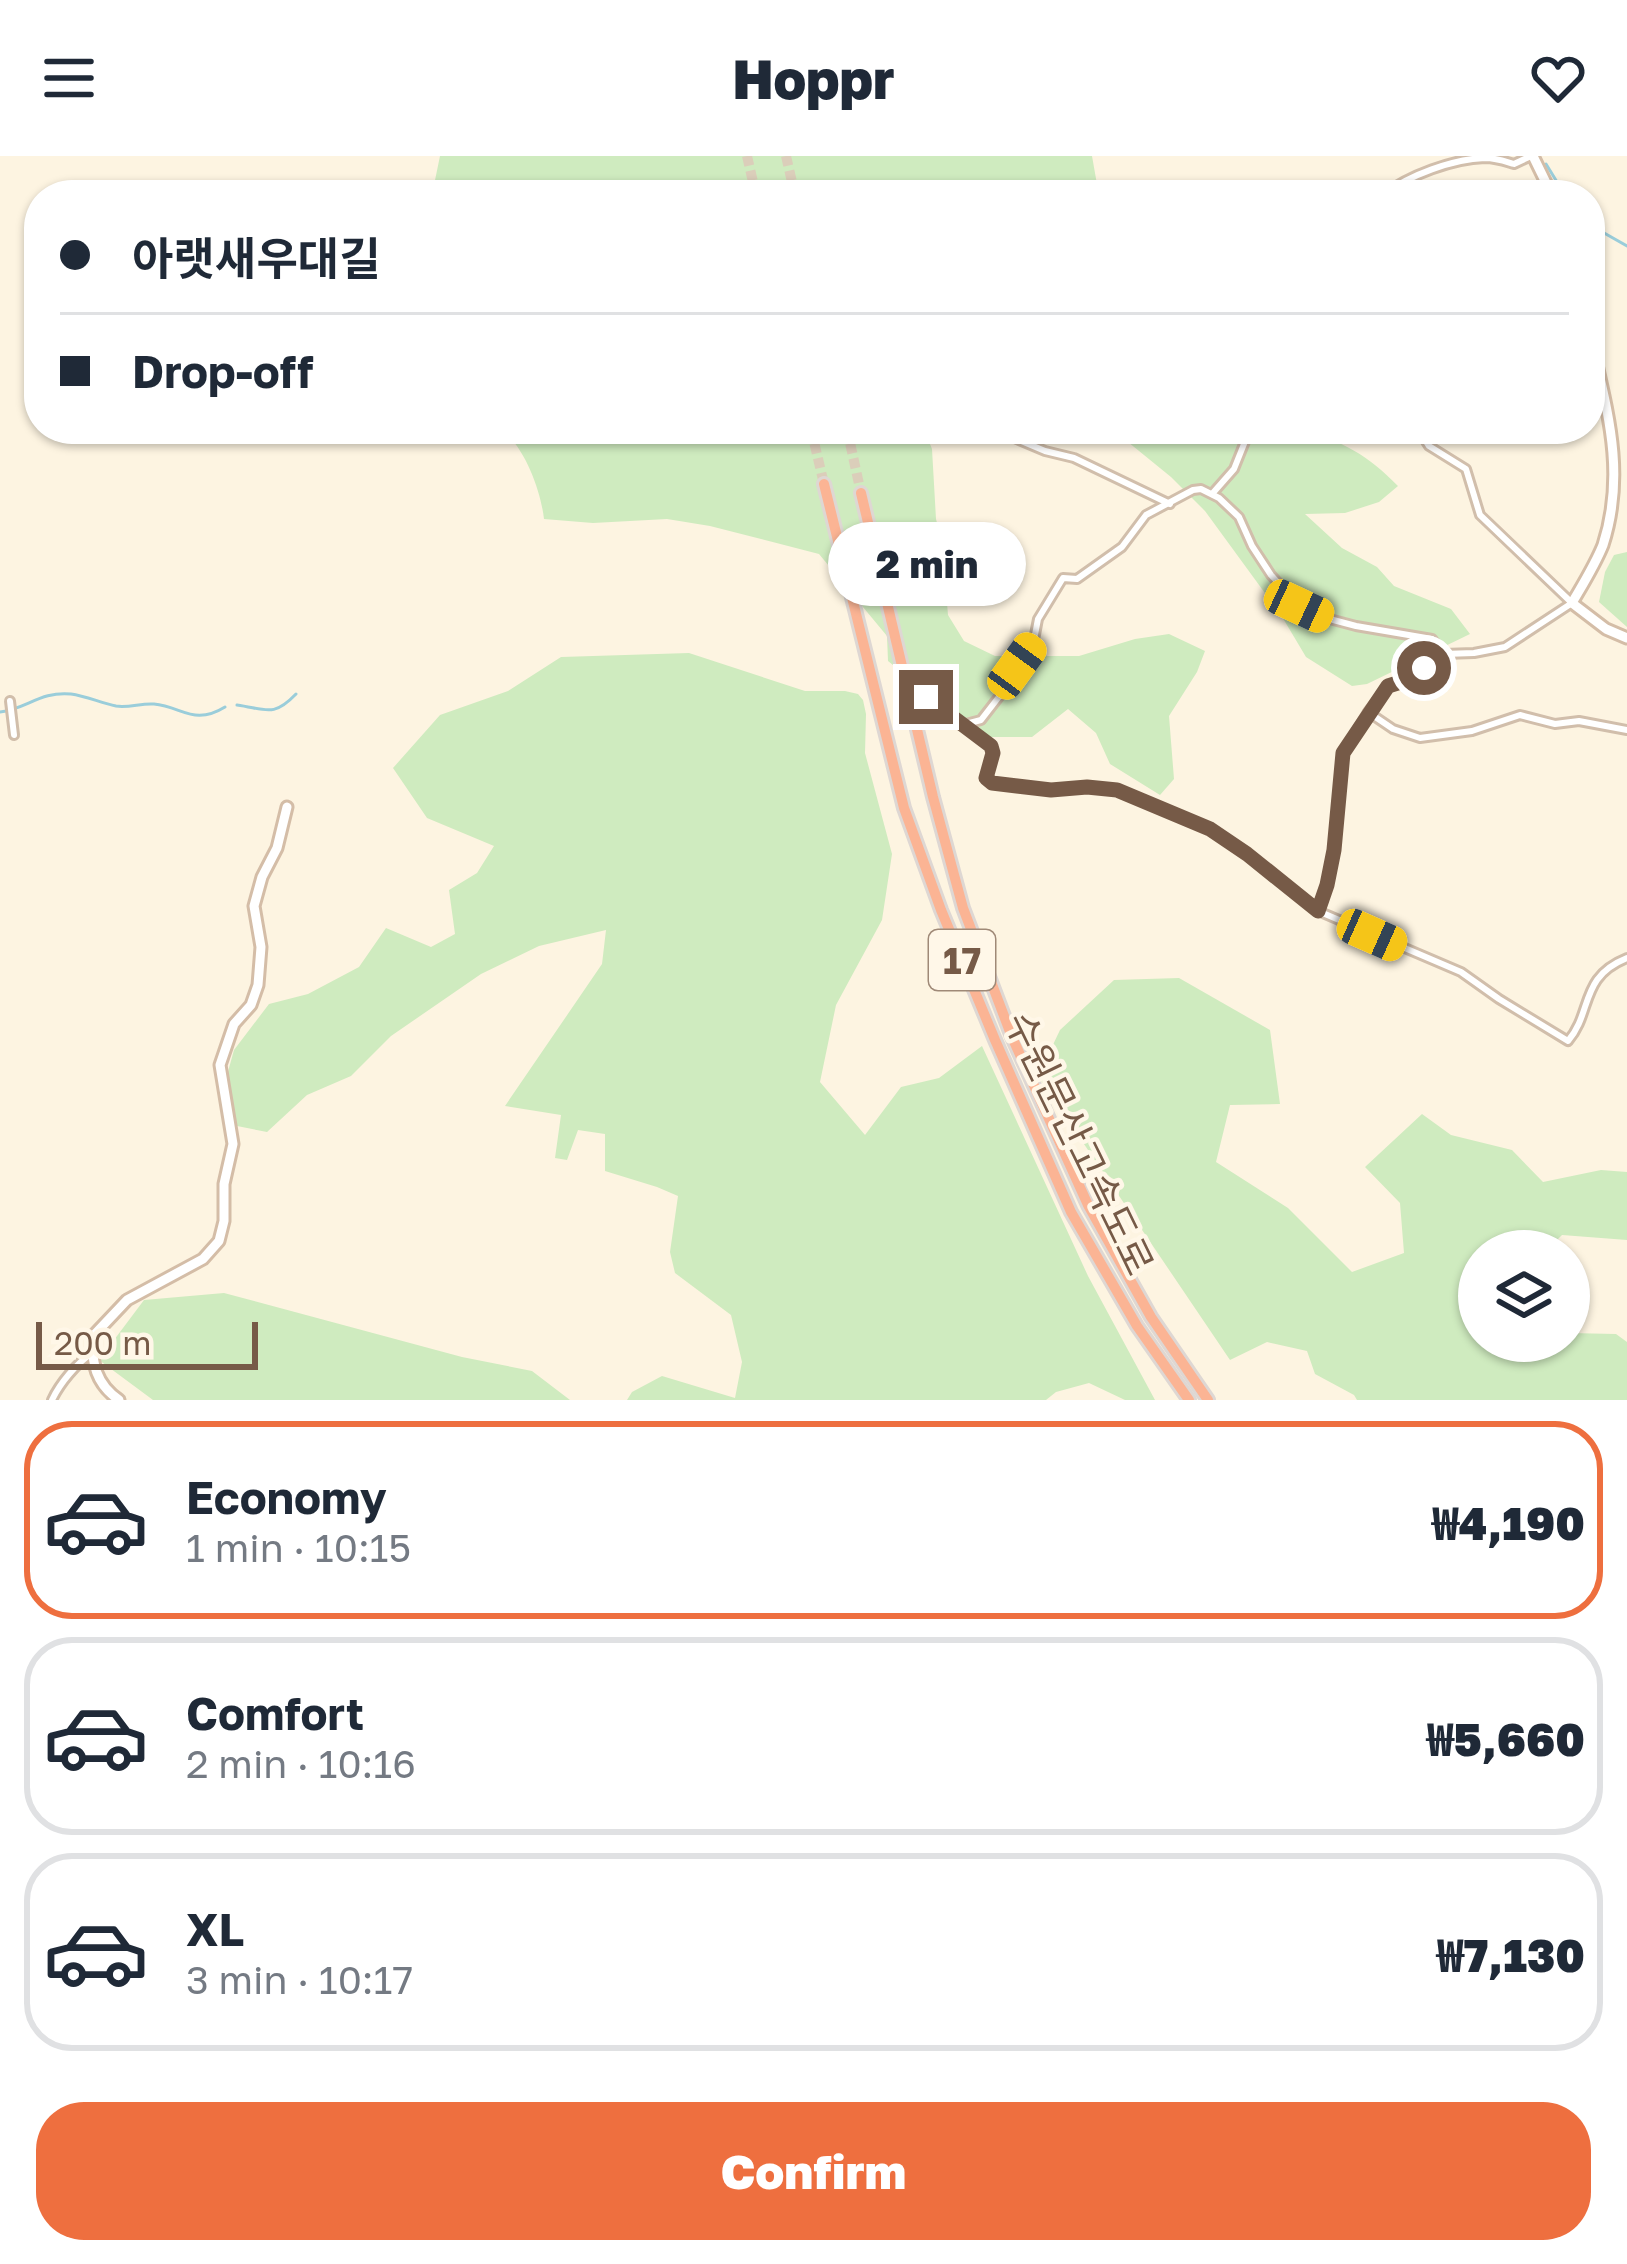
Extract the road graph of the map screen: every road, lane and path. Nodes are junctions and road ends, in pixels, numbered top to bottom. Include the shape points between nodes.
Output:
1 (1532, 156) edge
2 (1408, 180) edge
3 (1605, 395) edge
4 (1028, 444) edge
5 (1244, 444) edge
6 (1428, 444) edge
7 (824, 484) tunnel mouth
8 (861, 493) tunnel mouth
9 (1212, 494) junction
10 (1170, 504) junction
11 (1572, 603) junction
12 (1627, 638) edge
13 (1444, 655) junction
14 (926, 697) dead end
15 (10, 701) dead end
16 (1369, 712) junction
17 (962, 725) junction
18 (1627, 730) edge
19 (14, 735) dead end
20 (287, 807) dead end
21 (1318, 911) junction
22 (1627, 958) edge
23 (92, 1354) junction
24 (1181, 1363) junction
25 (52, 1400) edge
26 (119, 1400) edge
27 (1189, 1400) edge
28 (1208, 1400) edge
29 (1220, 1400) edge

1 - 2 street via 1514,164 1468,159
3 - 11 street via 1616,439 1616,495 1601,549
4 - 10 street
5 - 9 street
6 - 11 street via 1466,469 1480,515
7 - 27 highway, 수원문산고속도로 / 17 via 904,808 941,910 1071,1212
8 - 24 highway, 수원문산고속도로 / 17 via 963,908 1088,1205
9 - 10 street via 1193,490
9 - 13 street via 1240,518 1299,606 1432,639
10 - 17 street via 1146,515 1122,547 1077,579 1063,578 1012,680 981,720
11 - 12 street
11 - 13 street via 1505,647
13 - 16 street via 1388,686
14 - 17 street
15 - 19 street
16 - 18 street via 1420,738 1520,715
16 - 21 street via 1343,753 1334,850
17 - 21 street via 991,746 992,783 1117,790 1210,829
20 - 23 street via 254,906 258,985 220,1065 232,1144 219,1241 127,1300 98,1328
21 - 22 street via 1461,972 1568,1041 1591,988 1610,964
23 - 25 street
23 - 26 street via 96,1376
24 - 28 highway, 수원문산고속도로 / 17
24 - 29 highway

